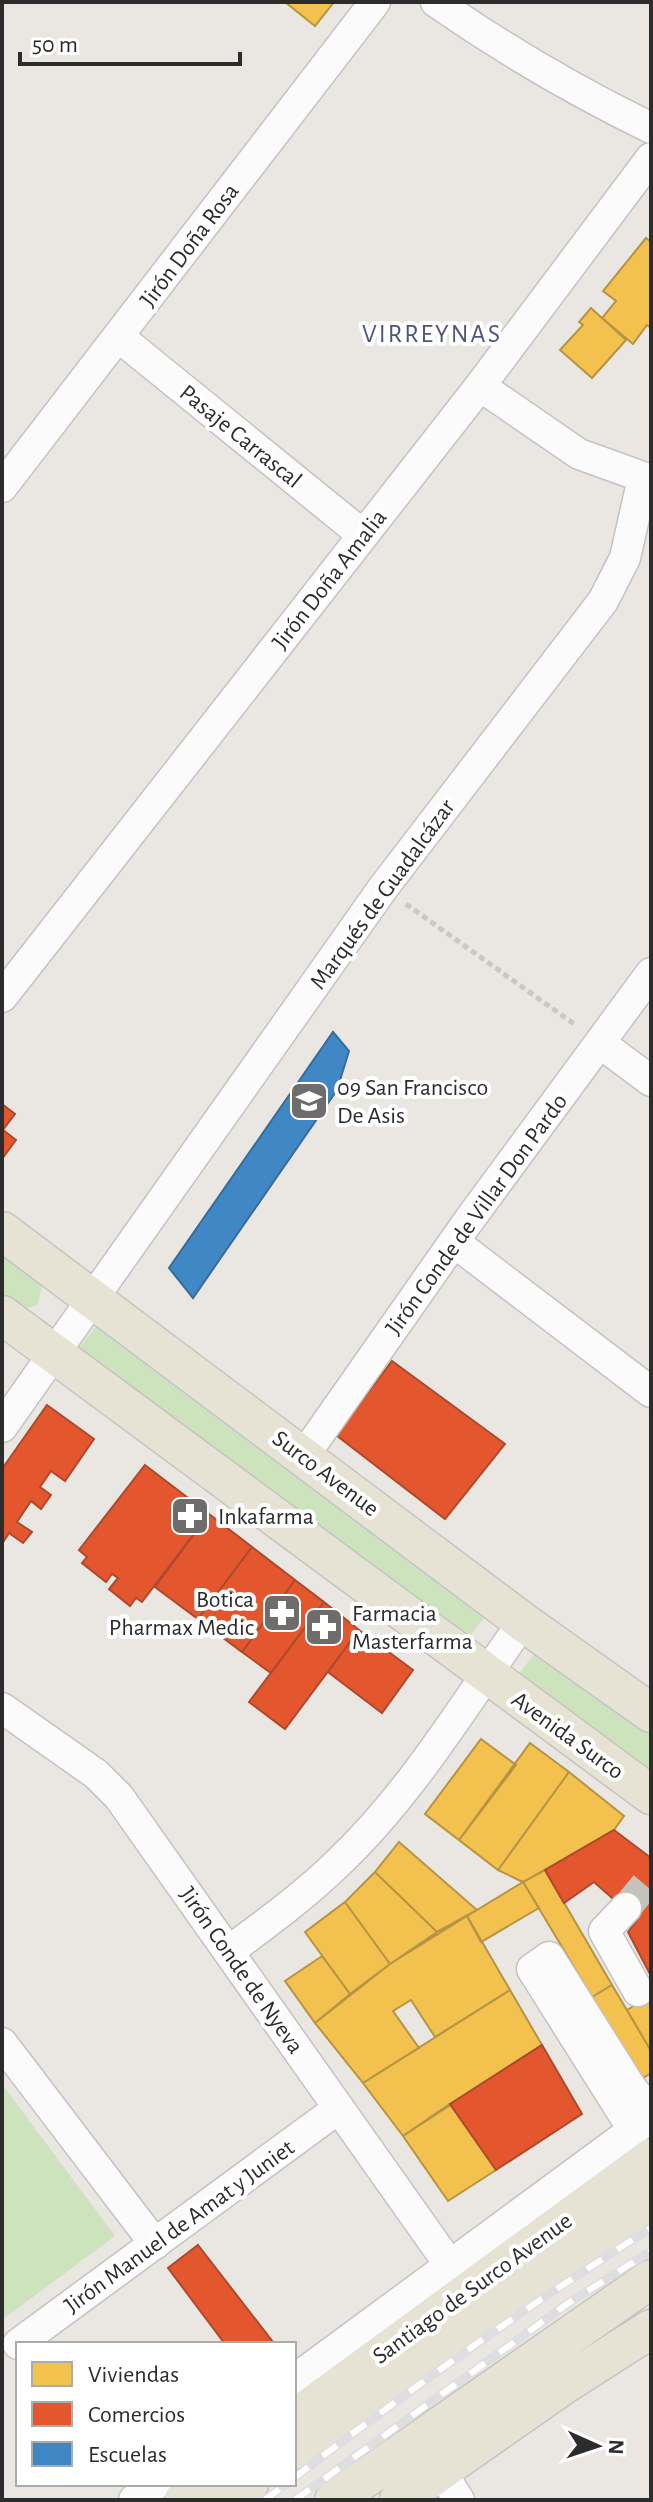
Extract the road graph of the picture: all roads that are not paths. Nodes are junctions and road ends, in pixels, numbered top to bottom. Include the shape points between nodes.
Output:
1 (375, 2) edge
2 (436, 2) edge
3 (651, 128) edge
4 (651, 158) edge
5 (119, 337) junction
6 (480, 386) junction
7 (14, 450) edge
8 (647, 479) edge
9 (2, 487) edge
10 (363, 535) junction
11 (651, 973) edge
12 (2, 997) edge
13 (600, 1043) junction
14 (651, 1081) edge
15 (2, 1231) edge
16 (454, 1242) junction
17 (95, 1300) junction
18 (2, 1315) edge
19 (54, 1356) junction
20 (651, 1392) edge
21 (2, 1427) edge
22 (303, 1457) junction
23 (523, 1622) junction
24 (485, 1675) junction
25 (2, 1708) edge
26 (651, 1713) edge
27 (651, 1795) edge
28 (626, 1908) tunnel mouth
29 (229, 1951) junction
30 (638, 1991) dead end
31 (2, 2043) edge
32 (339, 2108) junction
33 (647, 2130) edge
34 (651, 2202) edge
35 (155, 2244) junction
36 (449, 2264) junction
37 (651, 2281) edge
38 (651, 2329) edge
39 (21, 2342) edge
40 (296, 2379) edge
41 (565, 2384) junction
42 (296, 2417) edge
43 (296, 2449) edge
44 (449, 2485) edge
45 (153, 2486) edge
46 (203, 2486) edge
47 (246, 2486) edge
48 (134, 2500) edge
49 (184, 2500) edge
50 (228, 2500) edge
51 (334, 2500) edge
52 (399, 2500) edge

1 - 5 street, Jirón Doña Rosa
2 - 3 street via 571,89
4 - 6 street, Jirón Doña Amalia
5 - 7 street, Jirón Doña Rosa
5 - 10 street, Pasaje Carrascal
6 - 8 street via 579,454
6 - 10 street, Jirón Doña Amalia
7 - 9 street, Jirón Doña Rosa
8 - 17 street, Marqués de Guadalcázar via 625,558 603,601 383,888
10 - 12 street, Jirón Doña Amalia
11 - 13 street, Jirón Conde de Villar Don Pardo
13 - 14 street
13 - 16 street, Jirón Conde de Villar Don Pardo
15 - 17 main road, Surco Avenue
16 - 20 street
16 - 22 street, Jirón Conde de Villar Don Pardo
17 - 19 street, Marqués de Guadalcázar
17 - 22 main road, Surco Avenue
18 - 19 main road
19 - 21 street, Marqués de Guadalcázar
19 - 24 main road
22 - 23 main road, Surco Avenue
23 - 24 street
23 - 26 main road, Surco Avenue
24 - 27 main road, Avenida Surco
24 - 29 street via 408,1783 340,1861
25 - 29 street, Jirón Conde de Nyeva via 108,1785
28 - 30 street via 604,1931
29 - 32 street, Jirón Conde de Nyeva
31 - 35 street
32 - 35 street, Jirón Manuel de Amat y Juniet
32 - 36 street, Jirón Conde de Nyeva
33 - 33 street via 532,1969 549,1957 630,2086
33 - 36 street
33 - 42 main road, Santiago de Surco Avenue
34 - 43 main road, Santiago de Surco Avenue
35 - 39 street, Jirón Manuel de Amat y Juniet
36 - 40 street
37 - 41 main road
37 - 51 main road
38 - 41 main road
41 - 44 main road
44 - 52 main road
45 - 48 street
46 - 49 main road
47 - 50 main road

